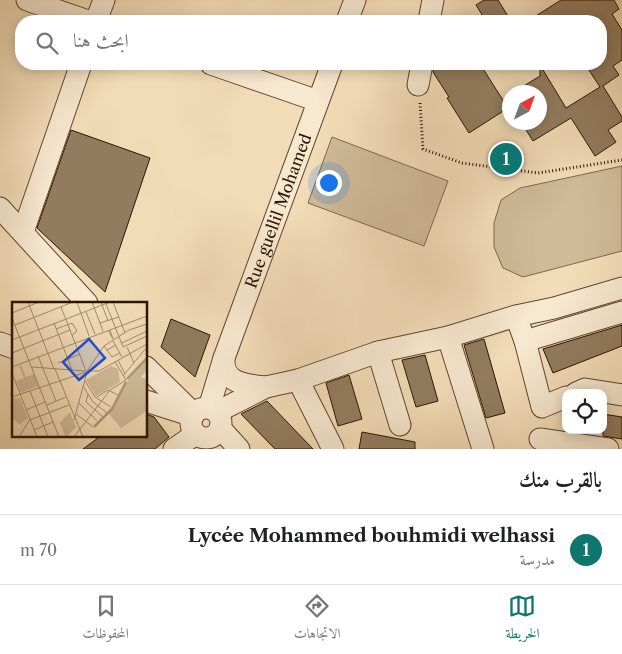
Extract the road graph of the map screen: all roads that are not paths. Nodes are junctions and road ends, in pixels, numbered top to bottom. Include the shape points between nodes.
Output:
1 (27, 0) edge
2 (104, 0) edge
3 (355, 0) edge
4 (433, 0) edge
5 (71, 15) edge
6 (98, 15) edge
7 (349, 15) edge
8 (430, 15) edge
9 (80, 70) edge
10 (228, 70) edge
11 (330, 70) edge
12 (421, 70) edge
13 (418, 85) road end
14 (318, 101) junction
15 (0, 208) edge
16 (23, 232) junction
17 (622, 288) edge
18 (86, 302) edge
19 (622, 312) edge
20 (516, 316) junction
21 (448, 337) junction
22 (525, 342) junction
23 (0, 343) edge
24 (12, 347) edge
25 (378, 352) junction
26 (224, 358) junction
27 (148, 369) edge
28 (298, 380) junction
29 (266, 387) junction
30 (607, 393) edge
31 (622, 395) edge
32 (562, 399) edge
33 (148, 402) edge
34 (542, 407) junction
35 (205, 419) junction
36 (400, 425) dead end
37 (540, 444) edge
38 (174, 449) edge
39 (239, 449) edge
40 (333, 449) edge
41 (483, 449) edge
42 (608, 449) edge

1 - 5 street
2 - 6 street
3 - 7 street
4 - 8 street
9 - 16 street
10 - 14 street
11 - 14 street, Rue guellil Mohamed
12 - 13 street
14 - 26 street, Rue guellil Mohamed
15 - 16 street
16 - 18 street
17 - 20 street
19 - 22 street
20 - 21 street
20 - 22 street
21 - 25 street
21 - 41 street
22 - 34 street
23 - 24 street
25 - 28 street
25 - 36 street
26 - 29 street via 232,379 240,384
26 - 35 street, Rue guellil Mohamed
27 - 35 street
28 - 29 street
28 - 40 street
29 - 35 street
30 - 31 street
32 - 34 street
33 - 35 street
34 - 37 street
35 - 38 street
35 - 39 street
37 - 42 street

